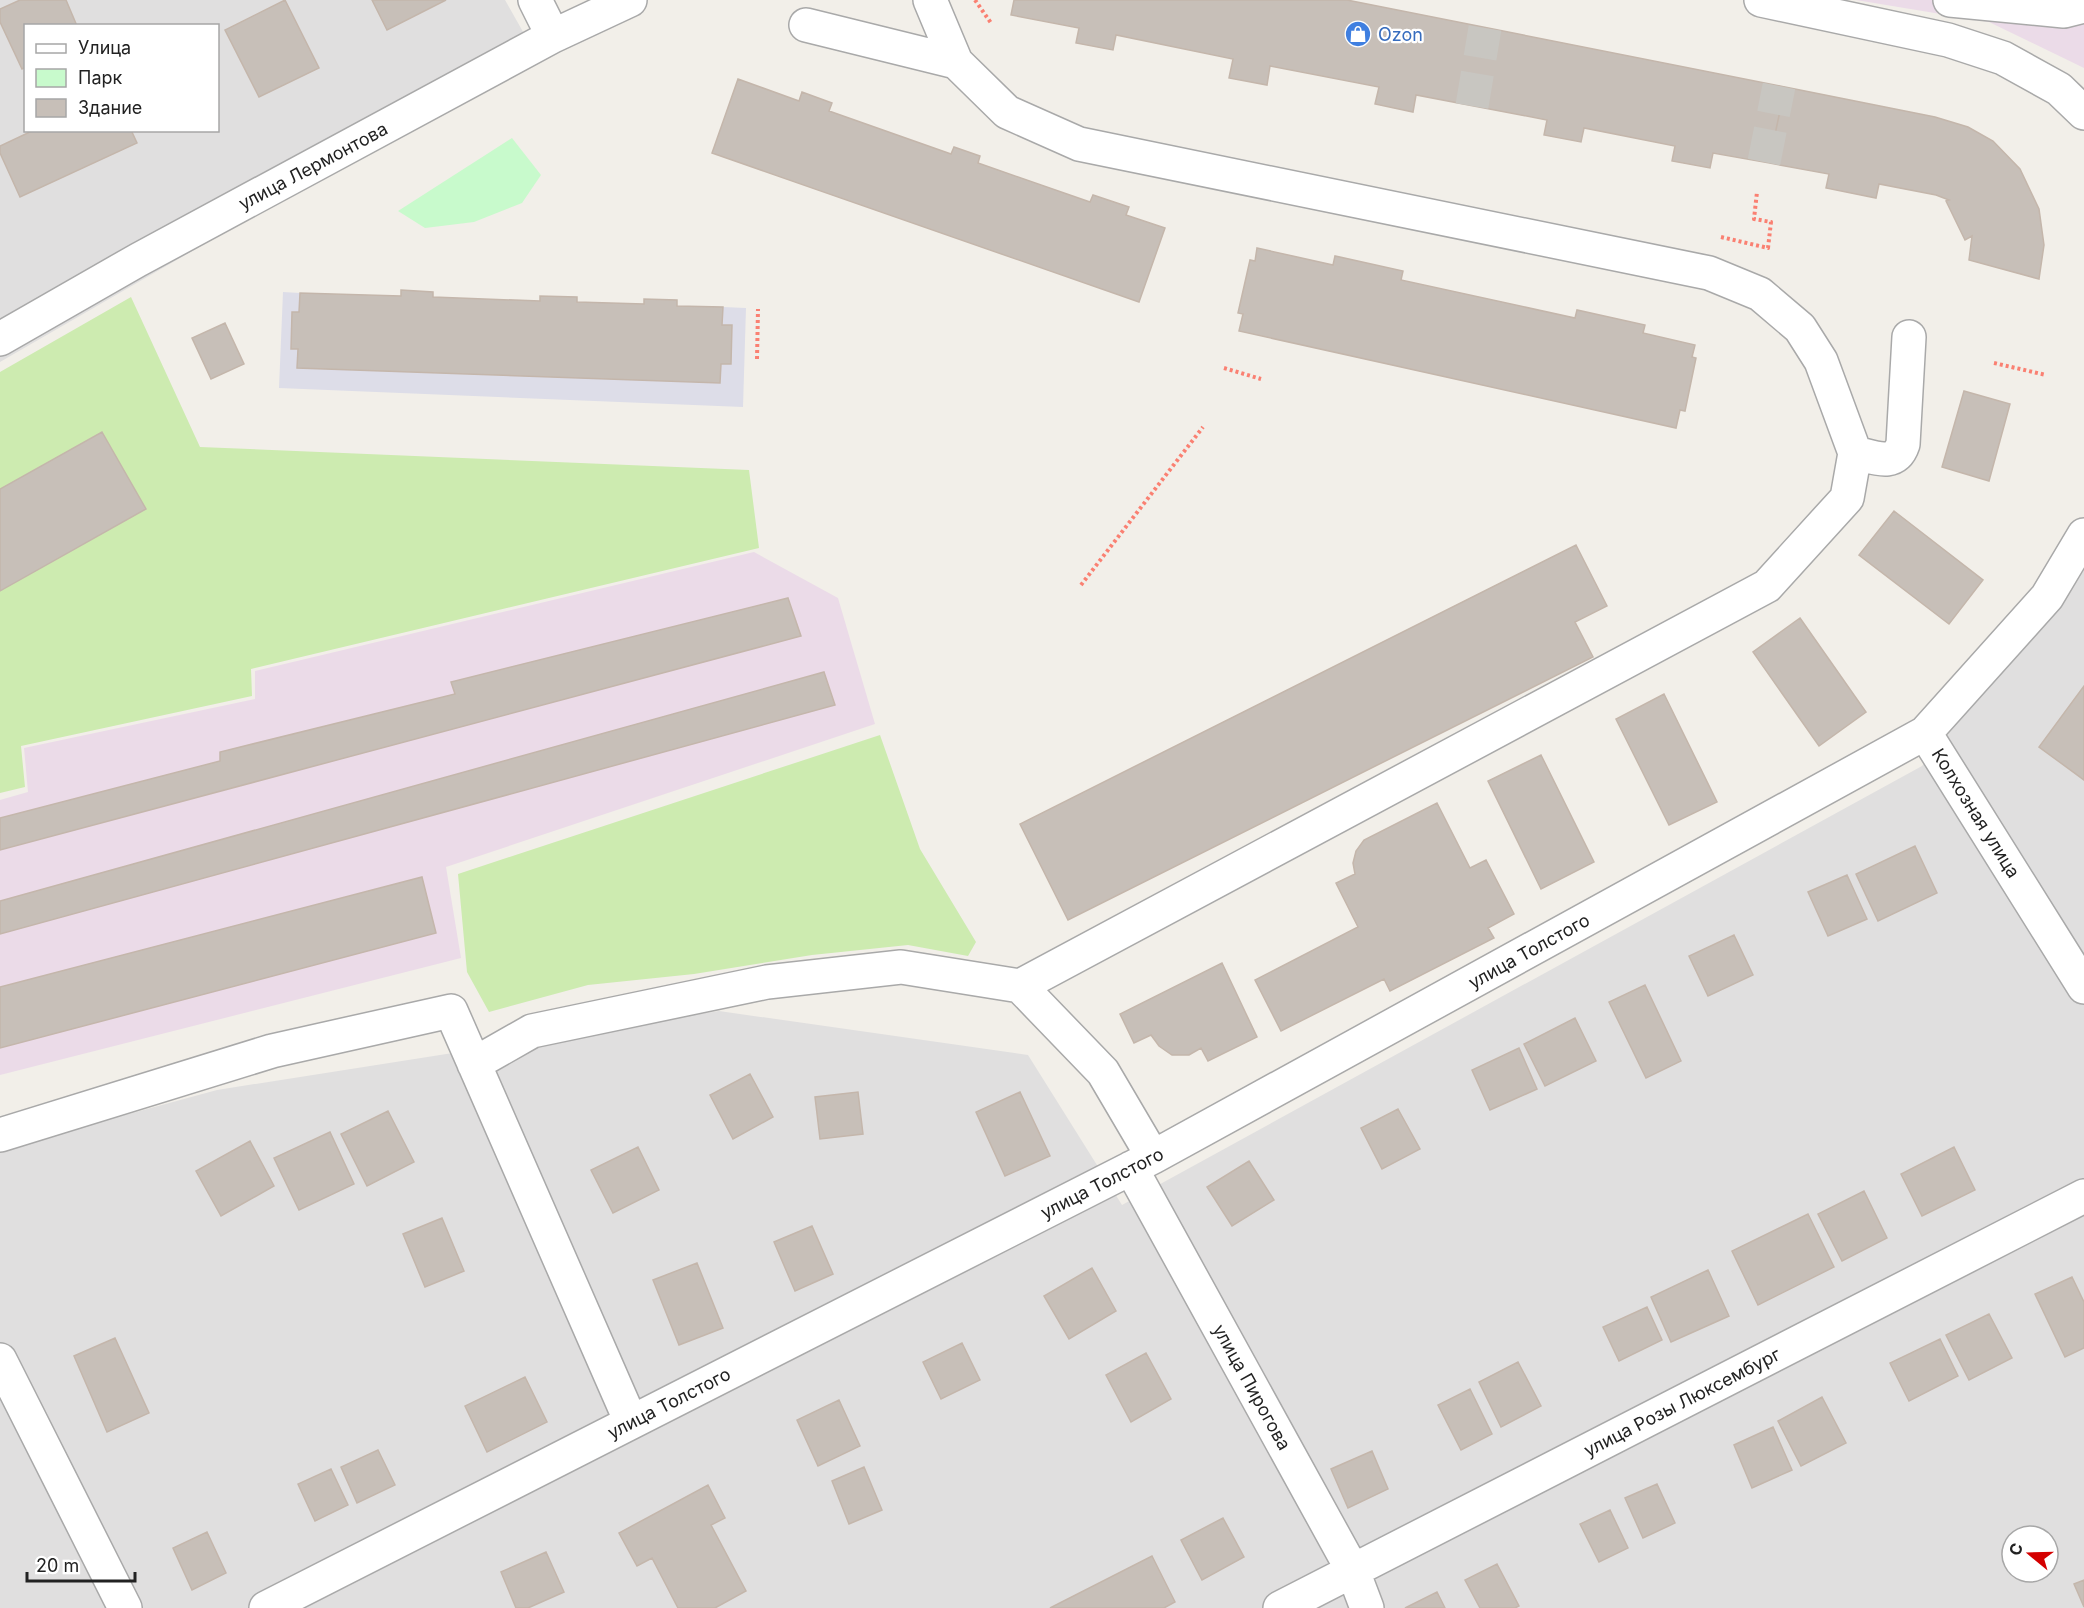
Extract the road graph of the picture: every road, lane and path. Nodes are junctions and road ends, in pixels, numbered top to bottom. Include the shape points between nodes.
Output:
1 (535, 0) edge
2 (630, 0) edge
3 (930, 0) edge
4 (975, 0) edge
5 (1761, 0) edge
6 (1950, 0) edge
7 (2084, 6) edge
8 (991, 23) dead end
9 (806, 26) dead end
10 (553, 36) junction
11 (956, 62) junction
12 (2084, 113) edge
13 (1757, 192) dead end
14 (1717, 237) dead end
15 (758, 309) dead end
16 (1909, 338) dead end
17 (0, 339) edge
18 (757, 359) dead end
19 (1994, 363) dead end
20 (1224, 368) dead end
21 (2046, 375) dead end
22 (1261, 379) dead end
23 (1203, 427) dead end
24 (1855, 453) junction
25 (2084, 535) edge
26 (1081, 585) dead end
27 (1925, 733) junction
28 (1020, 986) junction
29 (2084, 987) edge
30 (474, 1064) junction
31 (0, 1135) edge
32 (1142, 1163) junction
33 (2084, 1196) edge
34 (0, 1360) edge
35 (631, 1422) junction
36 (1353, 1571) junction
37 (125, 1608) edge
38 (266, 1608) edge
39 (1280, 1608) edge
40 (1367, 1608) edge

1 - 10 street
2 - 10 street, улица Лермонтова
3 - 11 street
4 - 8 path
5 - 12 street via 1948,40 2003,58 2059,89
6 - 7 street via 2064,11
9 - 11 street
10 - 17 street, улица Лермонтова
11 - 24 street via 1007,112 1079,144 1708,273 1760,294 1800,328 1821,361
13 - 14 path via 1754,219 1770,222 1768,248
15 - 18 path
16 - 24 street via 1900,453 1884,459
19 - 21 path
20 - 22 path
23 - 26 path
24 - 28 street via 1847,498 1767,586
25 - 27 street, Колхозная улица via 2047,597
27 - 29 street, Колхозная улица
27 - 32 street, улица Толстого
28 - 30 street via 901,968 768,982 532,1031
28 - 32 street, улица Пирогова via 1103,1072
30 - 31 street via 451,1011 272,1051
30 - 35 street
32 - 35 street, улица Толстого
32 - 36 street, улица Пирогова
33 - 36 street, улица Розы Люксембург
34 - 37 street
35 - 38 street, улица Толстого
36 - 39 street, улица Розы Люксембург
36 - 40 street, улица Пирогова

